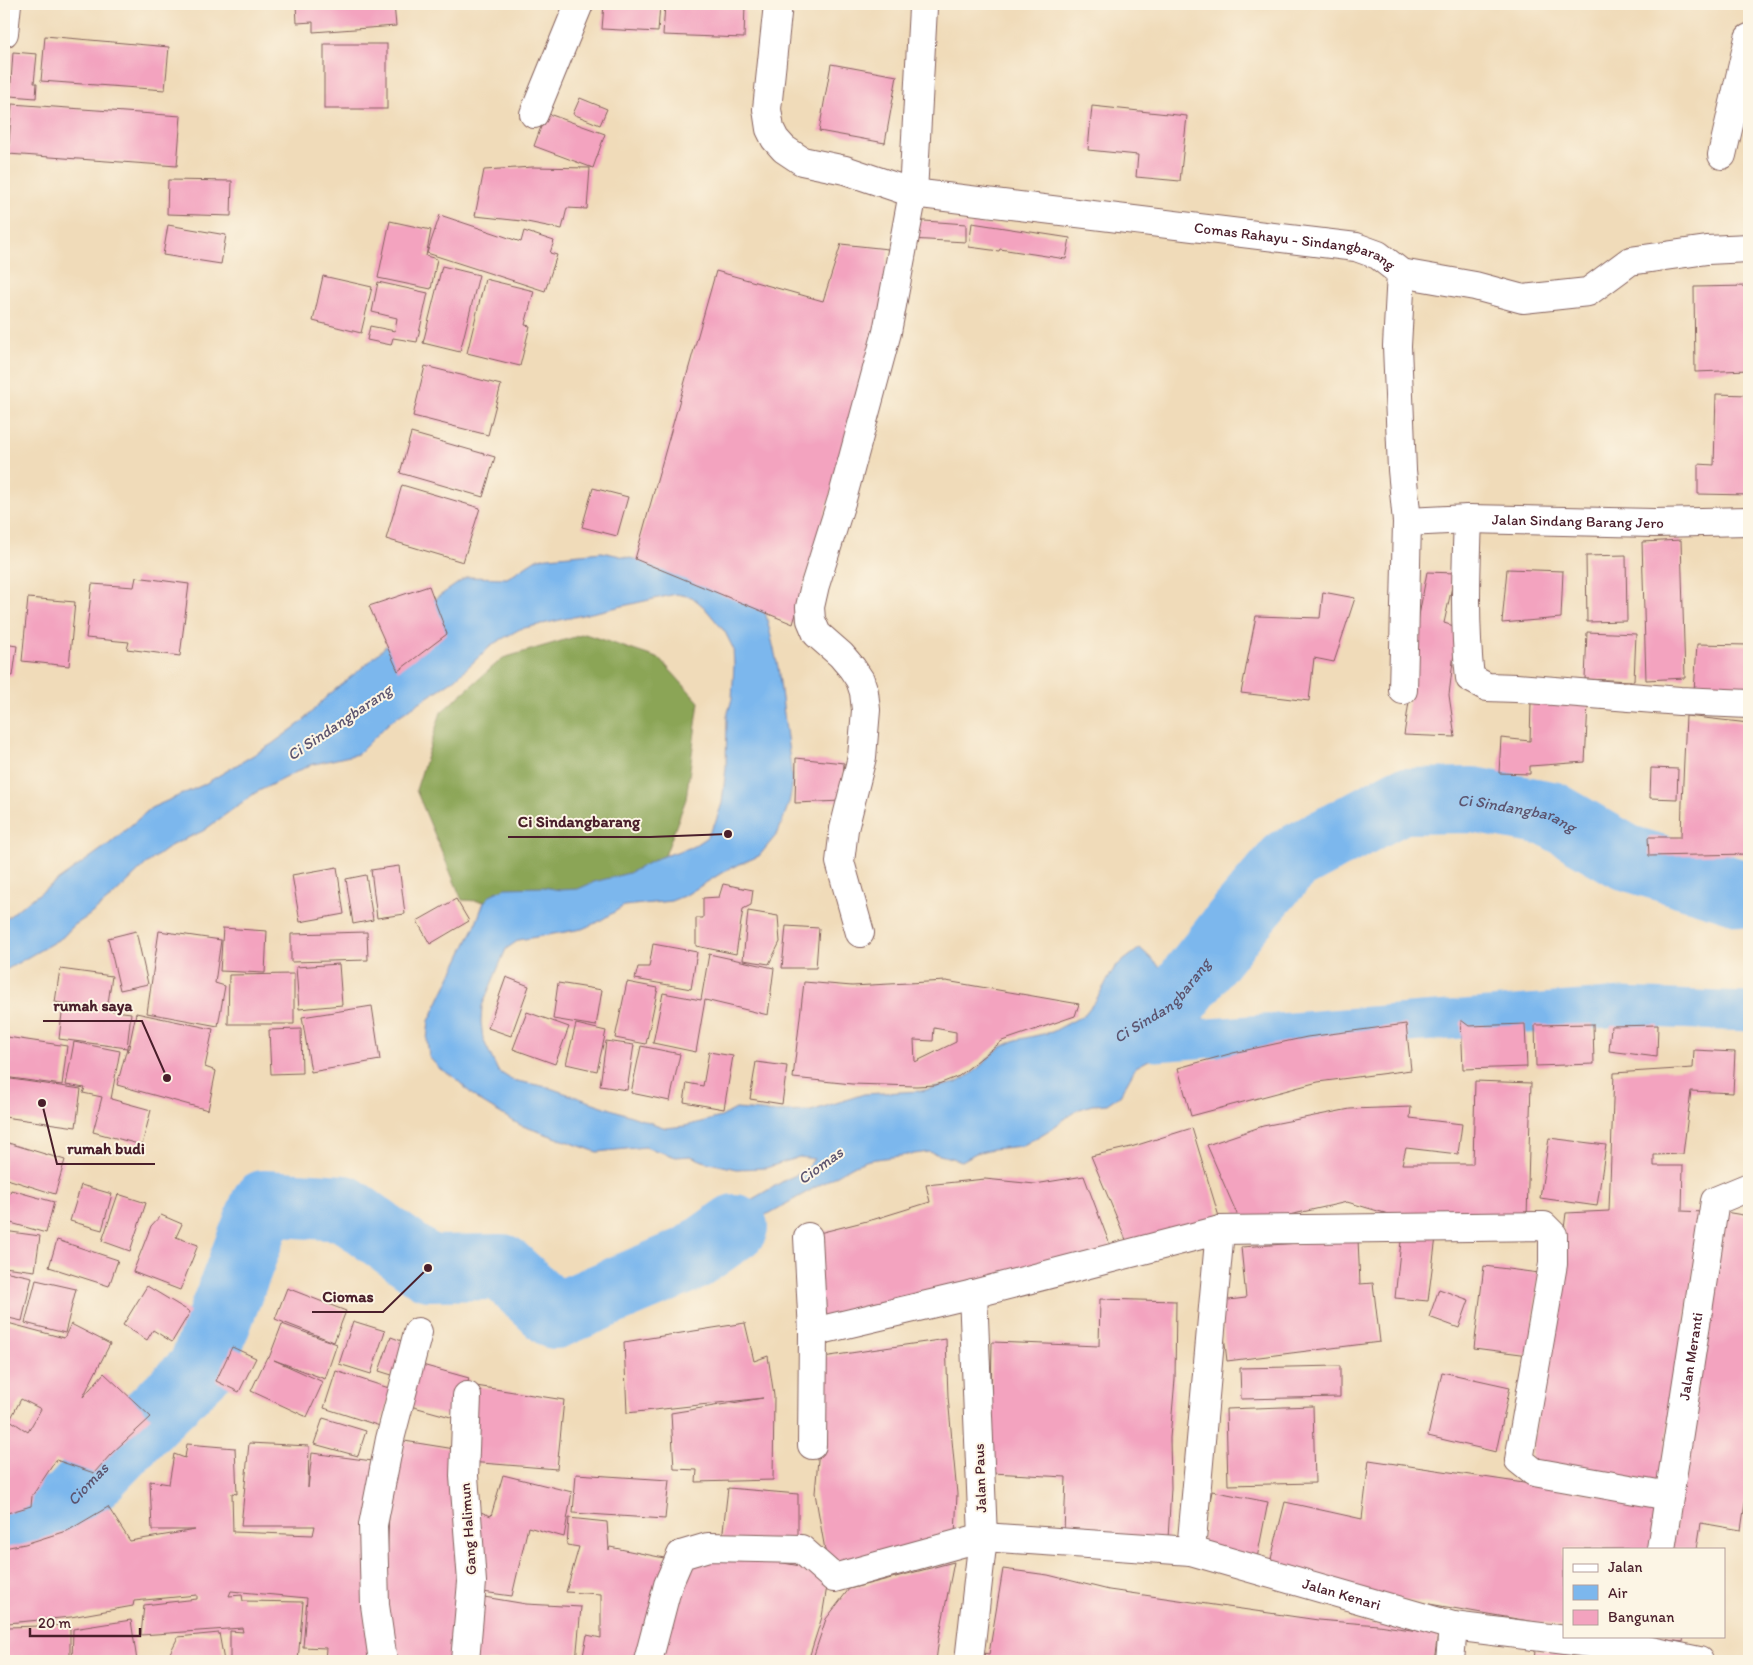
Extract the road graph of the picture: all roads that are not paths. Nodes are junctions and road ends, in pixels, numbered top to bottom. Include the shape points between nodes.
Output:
1 (7, 4) edge
2 (579, 4) edge
3 (778, 4) edge
4 (923, 8) dead end
5 (4, 33) edge
6 (1749, 38) edge
7 (534, 114) dead end
8 (1722, 154) dead end
9 (913, 193) junction
10 (1749, 248) edge
11 (1401, 273) junction
12 (1468, 519) junction
13 (1749, 521) edge
14 (1407, 522) junction
15 (1403, 690) dead end
16 (1749, 704) edge
17 (860, 933) dead end
18 (1749, 1186) edge
19 (1220, 1230) junction
20 (808, 1237) dead end
21 (973, 1294) junction
22 (418, 1332) dead end
23 (813, 1332) junction
24 (467, 1396) dead end
25 (812, 1445) dead end
26 (1669, 1496) junction
27 (983, 1537) junction
28 (1661, 1548) edge
29 (1191, 1550) junction
30 (1454, 1626) junction
31 (1563, 1636) edge
32 (1590, 1638) edge
33 (1647, 1643) edge
34 (383, 1661) edge
35 (465, 1661) edge
36 (648, 1661) edge
37 (969, 1661) edge
38 (1450, 1661) edge
39 (1699, 1661) edge

1 - 5 street
2 - 7 street
3 - 9 street, Comas Rahayu - Sindangbarang via 767,110 775,139 802,161 845,170
4 - 9 street
6 - 8 street
9 - 11 street, Comas Rahayu - Sindangbarang via 1356,247 1378,255
9 - 17 street via 886,332 810,606 817,634 852,668 864,692 866,710 862,757 844,830 840,862
10 - 11 street, Comas Rahayu - Sindangbarang via 1707,250 1630,261 1588,292 1523,299 1475,286
11 - 14 street via 1397,346
12 - 13 street, Jalan Sindang Barang Jero via 1654,523
12 - 14 street, Jalan Sindang Barang Jero
12 - 16 street via 1466,599 1470,678 1487,688
14 - 15 street
18 - 26 street, Jalan Meranti via 1715,1201
19 - 21 street
19 - 26 street via 1544,1226 1553,1235 1553,1264 1518,1460 1534,1472
19 - 29 street
20 - 23 street
21 - 23 street
21 - 27 street, Jalan Paus
22 - 34 street via 390,1439 373,1526 375,1605
23 - 25 street
24 - 35 street, Gang Halimun via 464,1476 472,1582
26 - 28 street, Jalan Meranti
27 - 29 street, Jalan Kenari
27 - 36 street, Jalan Kenari via 834,1578 802,1549 708,1547 681,1555 668,1585
27 - 37 street, Jalan Paus
29 - 30 street, Jalan Kenari
30 - 31 street, Jalan Kenari
30 - 38 street
32 - 33 street, Jalan Kenari
33 - 39 street, Jalan Kenari

